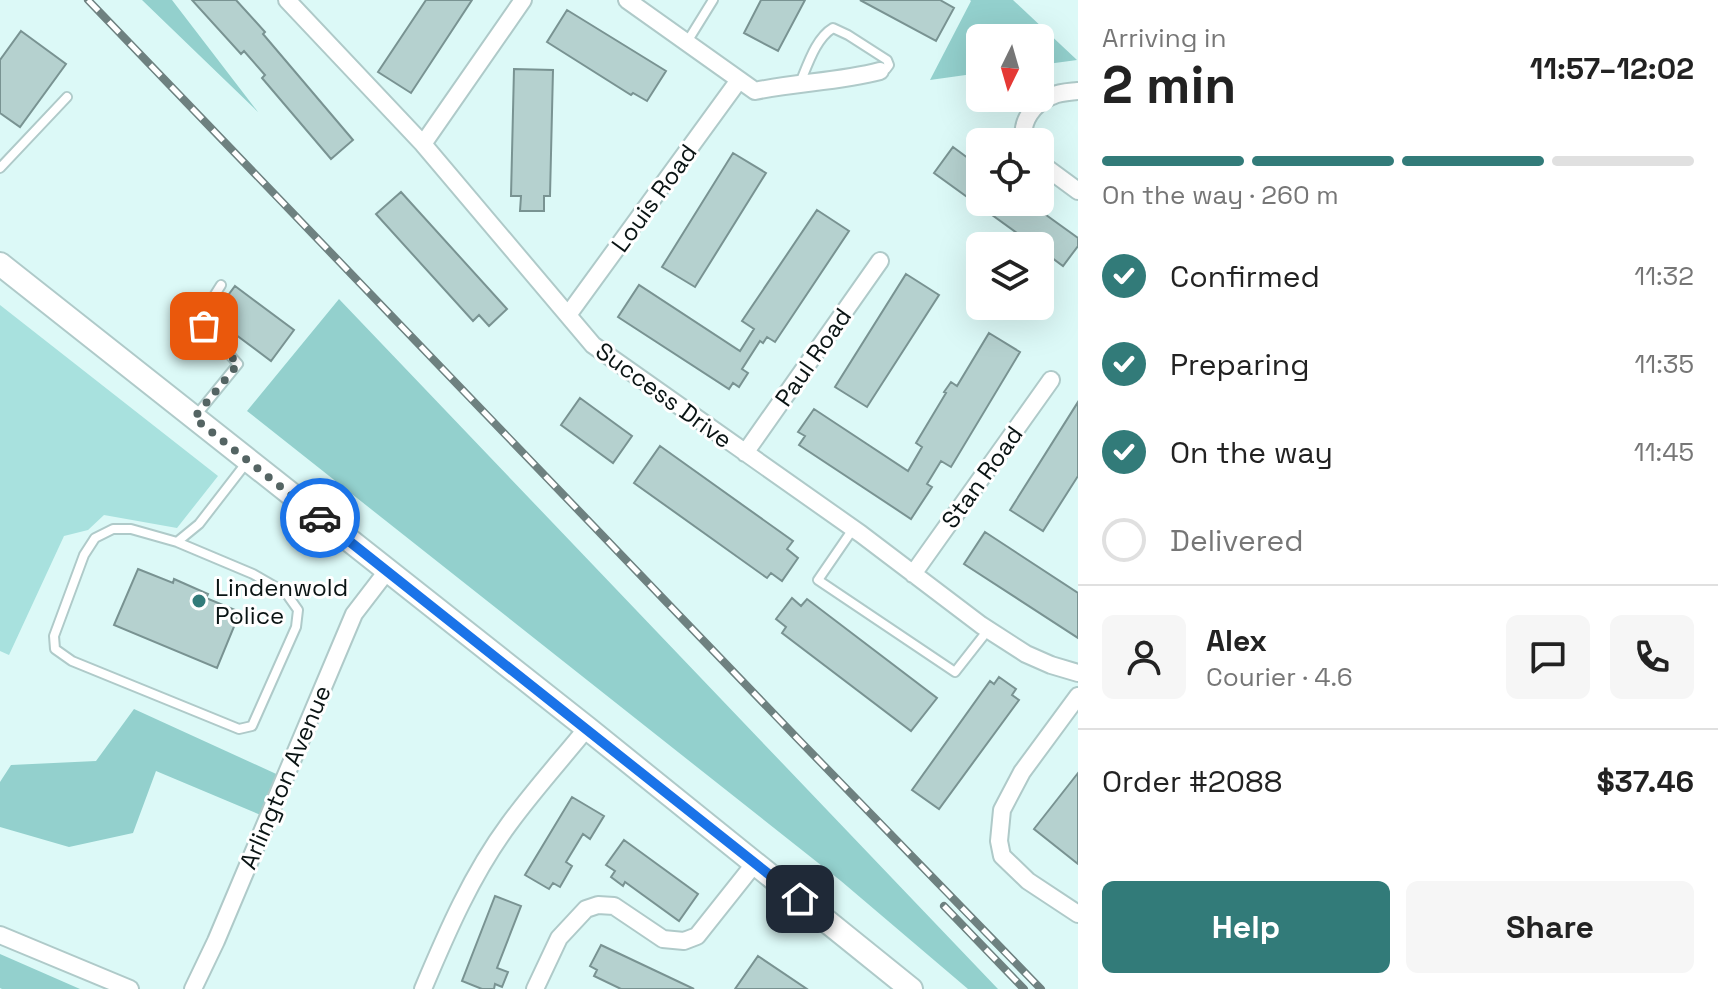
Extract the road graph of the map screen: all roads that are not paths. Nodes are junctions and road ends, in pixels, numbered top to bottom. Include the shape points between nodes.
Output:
1 (287, 0) edge
2 (523, 0) edge
3 (627, 0) edge
4 (713, 0) edge
5 (687, 42) junction
6 (880, 71) joint
7 (739, 80) junction
8 (800, 83) junction
9 (1078, 91) edge
10 (67, 97) dead end
11 (1023, 128) edge
12 (423, 144) junction
13 (0, 168) edge
14 (1054, 173) edge
15 (1078, 191) edge
16 (880, 261) dead end
17 (0, 264) edge
18 (221, 285) dead end
19 (568, 315) junction
20 (1051, 380) dead end
21 (194, 418) junction
22 (745, 453) junction
23 (248, 461) junction
24 (853, 529) junction
25 (177, 542) junction
26 (387, 571) junction
27 (913, 574) junction
28 (988, 630) junction
29 (1078, 673) edge
30 (1078, 696) edge
31 (587, 728) junction
32 (755, 863) junction
33 (1078, 914) edge
34 (0, 935) edge
35 (130, 989) edge
36 (193, 989) edge
37 (423, 989) edge
38 (535, 989) edge
39 (911, 989) edge

1 - 12 street, Success Drive
2 - 12 street
3 - 5 street
4 - 5 lane
5 - 7 street
6 - 8 street
6 - 8 lane via 889,65 887,60 833,28 810,57
7 - 8 street via 755,91
7 - 19 street, Louis Road
9 - 11 street via 1041,102
10 - 13 lane
12 - 19 street, Success Drive
14 - 15 street
16 - 22 street, Paul Road
17 - 21 street
18 - 21 lane via 202,315 204,326 238,364
19 - 22 street, Success Drive via 593,345
20 - 27 street, Stan Road
21 - 23 street
22 - 24 street, Success Drive
23 - 25 lane via 199,524
23 - 26 street
24 - 27 street, Success Drive
24 - 28 lane via 818,580 955,672
25 - 25 lane via 131,529 113,529 95,538 54,636 55,649 72,661 239,729 252,726 296,627 298,610 286,593 253,574
26 - 31 street
26 - 36 street, Arlington Avenue via 354,614
27 - 28 street, Success Drive
28 - 29 street, Success Drive via 1026,654
30 - 33 street via 1022,772 1002,810 999,841 1002,856 1028,881
31 - 32 street
31 - 37 street via 491,851 454,916
32 - 38 street via 697,936 684,941 663,939 614,906 586,909 559,938
32 - 39 street
34 - 35 street

